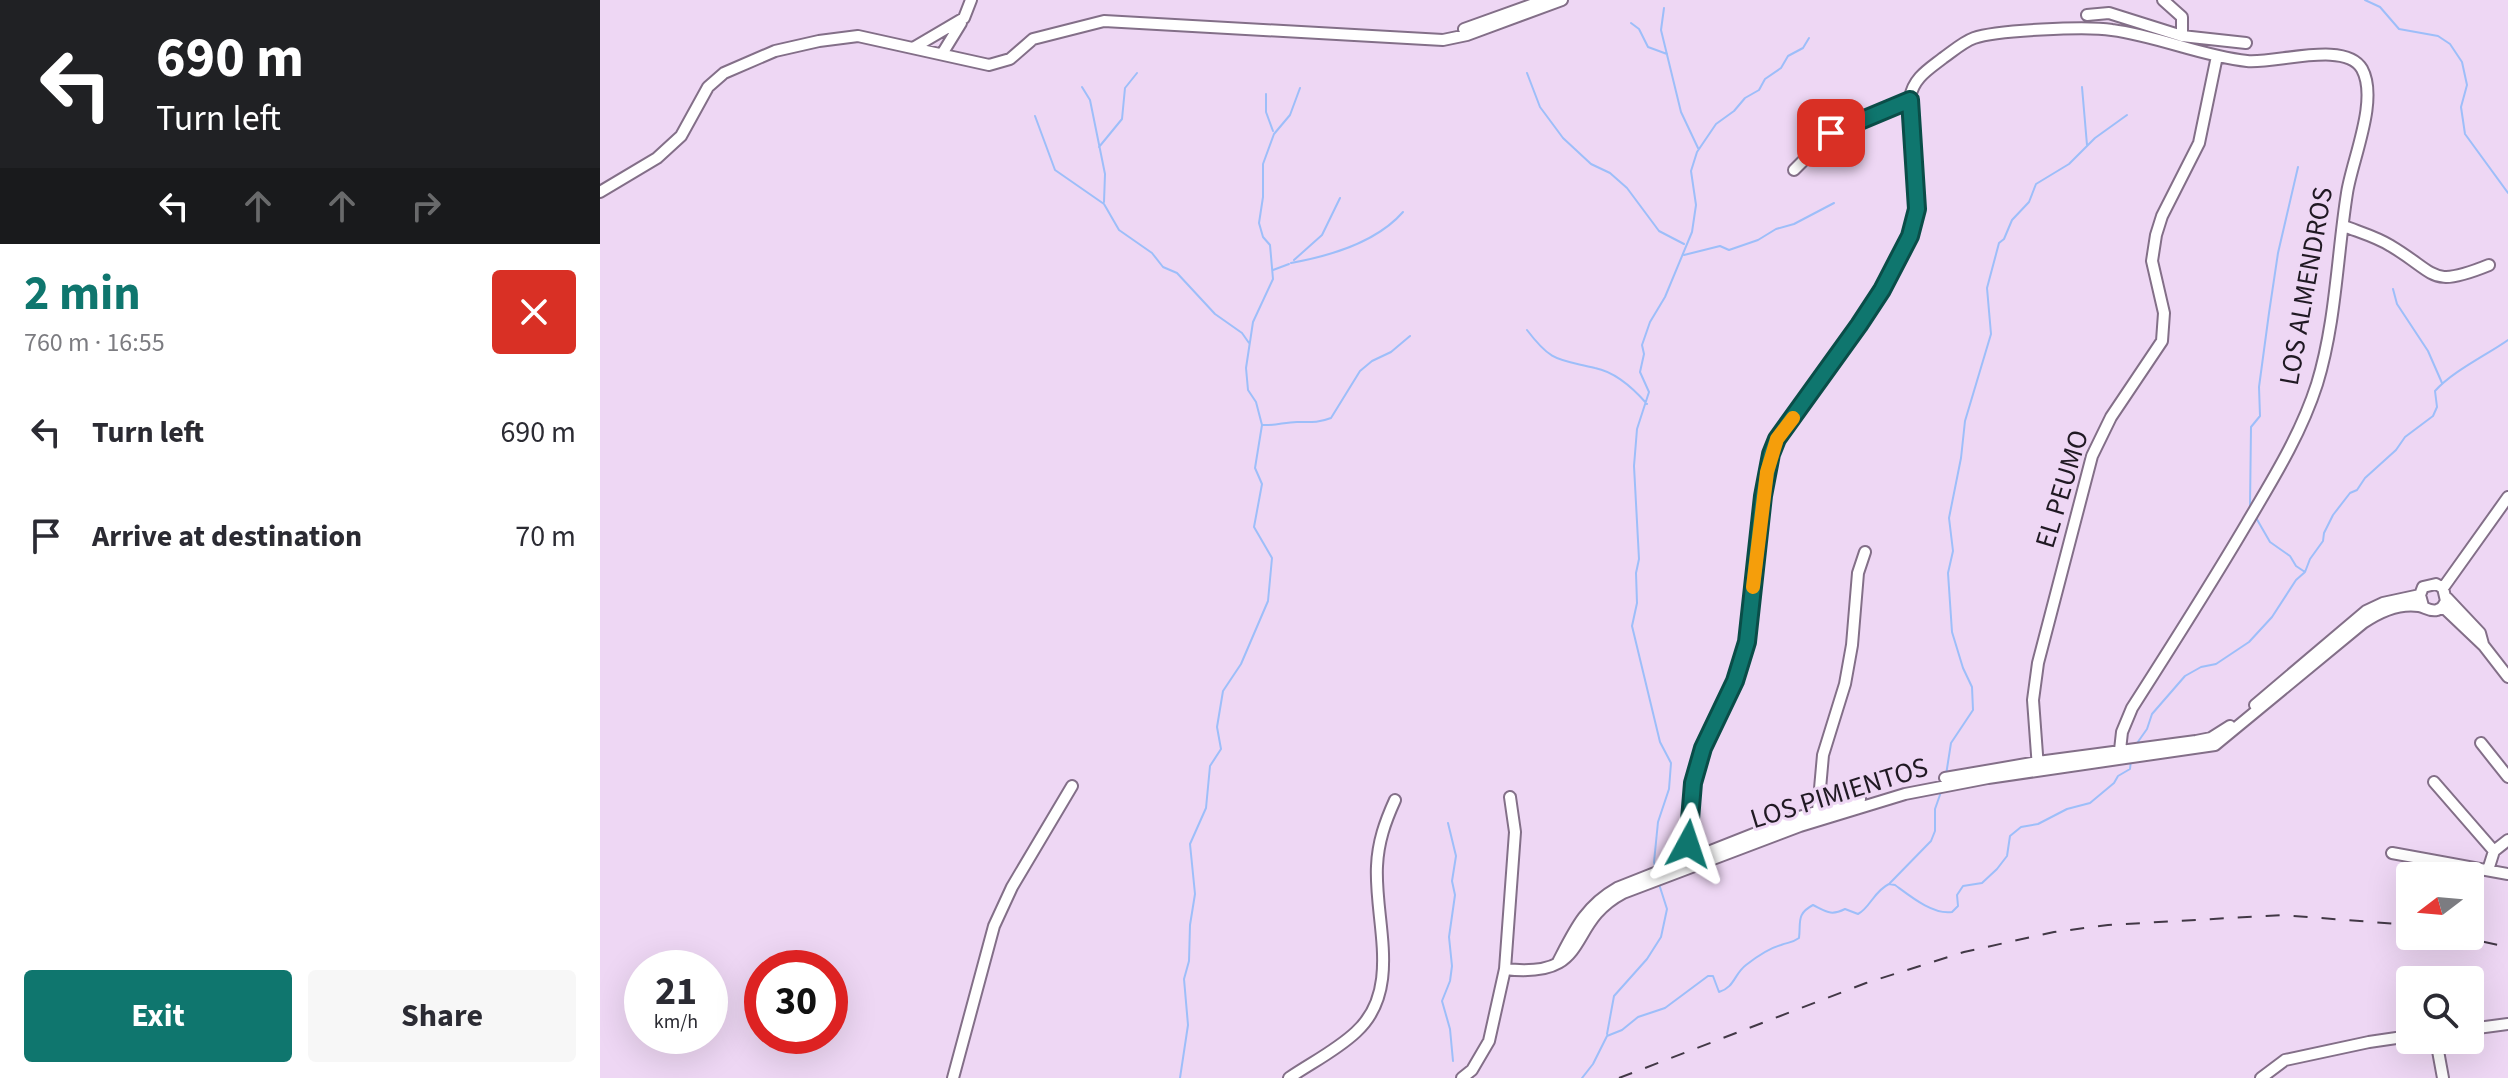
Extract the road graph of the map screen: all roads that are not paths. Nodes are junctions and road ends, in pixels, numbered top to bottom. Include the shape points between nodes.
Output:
1 (971, 0) edge
2 (1545, 0) edge
3 (1562, 0) edge
4 (2163, 0) edge
5 (2087, 15) dead end
6 (964, 18) junction
7 (1463, 30) dead end
8 (2182, 36) junction
9 (2246, 43) dead end
10 (913, 48) junction
11 (942, 54) junction
12 (2217, 56) junction
13 (1910, 100) junction
14 (1794, 170) dead end
15 (600, 192) edge
16 (2344, 226) junction
17 (2489, 265) dead end
18 (2508, 497) edge
19 (1865, 552) dead end
20 (2444, 598) junction
21 (2421, 600) junction
22 (2508, 677) edge
23 (2481, 743) dead end
24 (2119, 755) junction
25 (2038, 766) junction
26 (2508, 777) edge
27 (2434, 782) dead end
28 (1072, 786) dead end
29 (1510, 797) dead end
30 (1395, 800) dead end
31 (1818, 811) junction
32 (2508, 840) edge
33 (2494, 851) junction
34 (2392, 853) dead end
35 (1693, 861) junction
36 (2488, 870) junction
37 (2508, 874) edge
38 (1505, 969) junction
39 (2508, 1024) edge
40 (2484, 1027) edge
41 (2396, 1038) edge
42 (2439, 1054) edge
43 (953, 1078) edge
44 (1289, 1078) edge
45 (1462, 1078) edge
46 (2261, 1078) edge
47 (2443, 1078) edge

1 - 6 street
2 - 7 street
3 - 11 street via 1443,40 1104,21 1033,39 1010,59 989,65
4 - 8 street via 2182,17
5 - 8 street via 2109,13
6 - 10 street
6 - 11 street
8 - 9 street
10 - 11 street
10 - 15 street via 858,36 819,41 775,51 724,73 708,87 681,136 657,158
12 - 13 street via 2109,29 1985,35 1968,40 1925,71
12 - 16 street, LOS ALMENDROS via 2249,61 2340,55 2360,66 2366,83 2364,120
12 - 25 street, EL PEUMO via 2199,143 2156,235 2152,261 2164,313 2162,341 2099,440 2078,504 2034,685
13 - 14 street via 1831,133
13 - 35 street via 1915,223 1882,290 1771,454 1747,642 1693,783 1687,838
16 - 17 street via 2391,245 2437,277 2462,276
16 - 24 street, LOS ALMENDROS via 2326,345 2308,408 2262,497 2132,708
18 - 20 street
19 - 31 street via 1845,684 1823,755
20 - 21 street via 2432,611
20 - 21 street via 2436,584 2427,585
20 - 22 street via 2480,633
21 - 24 street, LOS PIMIENTOS via 2383,603 2366,611 2218,735
23 - 26 street
24 - 25 street, LOS PIMIENTOS
25 - 31 street, LOS PIMIENTOS via 1952,777
25 - 35 street, LOS PIMIENTOS via 1865,804
27 - 33 street
28 - 43 street via 990,924
29 - 38 street via 1515,832
30 - 44 street via 1379,846 1383,978 1372,1011 1357,1032
31 - 35 street, LOS PIMIENTOS
32 - 33 street
33 - 36 street
34 - 36 street
35 - 38 street, LOS PIMIENTOS via 1600,899 1579,920 1558,963 1535,971
36 - 37 street
38 - 45 street via 1489,1041
39 - 40 street
41 - 46 street via 2285,1060
42 - 47 street

